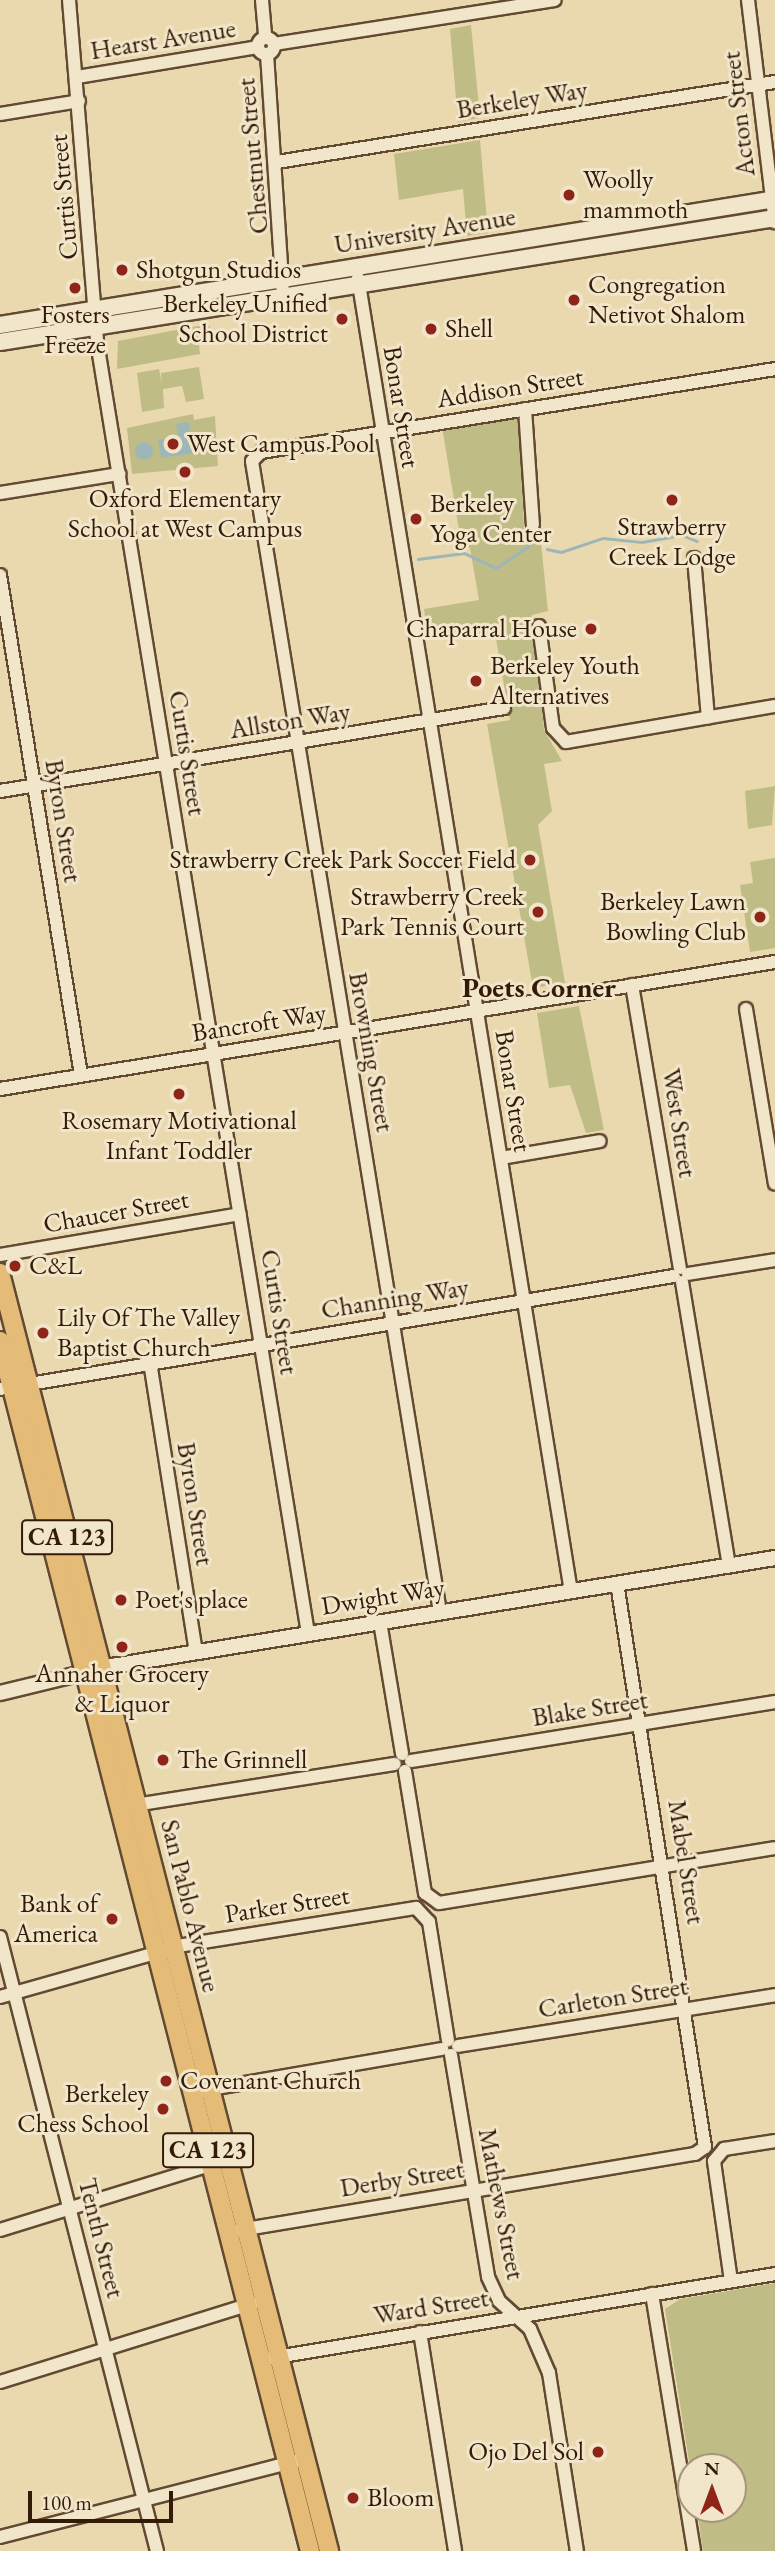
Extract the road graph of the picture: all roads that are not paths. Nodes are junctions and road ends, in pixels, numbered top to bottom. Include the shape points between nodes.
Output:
1 (69, 0) edge
2 (262, 0) edge
3 (555, 0) edge
4 (748, 0) edge
5 (266, 46) junction
6 (77, 77) junction
7 (775, 82) edge
8 (758, 85) junction
9 (79, 101) junction
10 (0, 114) edge
11 (277, 162) junction
12 (774, 200) edge
13 (775, 219) edge
14 (358, 275) junction
15 (286, 278) junction
16 (284, 295) junction
17 (97, 309) junction
18 (0, 325) edge
19 (97, 327) junction
20 (0, 342) edge
21 (775, 369) edge
22 (524, 409) junction
23 (382, 432) junction
24 (254, 457) joint
25 (119, 474) junction
26 (0, 493) edge
27 (533, 525) dead end
28 (694, 558) dead end
29 (0, 575) edge
30 (539, 626) dead end
31 (5, 644) edge
32 (775, 706) edge
33 (504, 708) dead end
34 (708, 717) junction
35 (429, 721) junction
36 (297, 743) junction
37 (166, 764) junction
38 (34, 786) junction
39 (0, 791) edge
40 (775, 962) edge
41 (632, 985) junction
42 (746, 1009) dead end
43 (476, 1011) junction
44 (345, 1032) junction
45 (213, 1054) junction
46 (81, 1075) junction
47 (0, 1089) edge
48 (600, 1141) dead end
49 (500, 1158) junction
50 (775, 1184) edge
51 (240, 1214) junction
52 (0, 1255) edge
53 (775, 1260) edge
54 (0, 1273) edge
55 (681, 1275) junction
56 (525, 1301) junction
57 (393, 1323) junction
58 (0, 1340) edge
59 (261, 1344) junction
60 (150, 1362) junction
61 (13, 1386) edge
62 (775, 1558) edge
63 (729, 1565) junction
64 (617, 1583) junction
65 (571, 1591) junction
66 (440, 1612) junction
67 (380, 1622) junction
68 (308, 1634) junction
69 (196, 1652) junction
70 (93, 1670) junction
71 (0, 1693) edge
72 (775, 1702) edge
73 (640, 1724) junction
74 (403, 1762) junction
75 (129, 1806) junction
76 (775, 1848) edge
77 (663, 1866) junction
78 (420, 1909) joint
79 (0, 1937) edge
80 (166, 1952) junction
81 (14, 1993) junction
82 (775, 1995) edge
83 (0, 1997) edge
84 (686, 2009) junction
85 (450, 2048) junction
86 (201, 2090) junction
87 (775, 2141) edge
88 (705, 2147) joint
89 (220, 2162) junction
90 (473, 2190) junction
91 (69, 2208) junction
92 (0, 2230) edge
93 (237, 2230) junction
94 (775, 2274) edge
95 (731, 2281) junction
96 (652, 2294) junction
97 (256, 2302) junction
98 (516, 2316) junction
99 (420, 2332) junction
100 (105, 2348) junction
101 (270, 2358) junction
102 (0, 2382) edge
103 (296, 2461) junction
104 (144, 2500) junction
105 (1, 2534) edge
106 (6, 2551) edge
107 (157, 2551) edge
108 (310, 2551) edge
109 (329, 2551) edge
110 (455, 2551) edge
111 (578, 2551) edge
112 (694, 2551) edge

1 - 6 street, Curtis Street
2 - 5 street, Chestnut Street
3 - 5 street, Hearst Avenue
4 - 8 street, Acton Street
5 - 6 street, Hearst Avenue
5 - 11 street, Chestnut Street
6 - 9 street, Curtis Street
7 - 8 street, Berkeley Way
8 - 11 street, Berkeley Way
8 - 12 street, Acton Street
9 - 10 street, Hearst Avenue
9 - 17 street, Curtis Street
11 - 15 street, Chestnut Street
12 - 13 street, Acton Street
12 - 14 main road, University Avenue
13 - 14 main road, University Avenue
14 - 15 main road, University Avenue
14 - 16 main road, University Avenue
14 - 23 street, Bonar Street
15 - 16 street, Chestnut Street
15 - 17 main road, University Avenue
16 - 19 main road, University Avenue
17 - 18 main road, University Avenue
17 - 19 street, Curtis Street
19 - 20 main road, University Avenue
19 - 25 street, Curtis Street
21 - 22 street, Addison Street
22 - 23 street, Addison Street
22 - 27 street
23 - 24 street, Addison Street
23 - 35 street, Bonar Street
24 - 36 street, Browning Street
25 - 26 street
25 - 37 street, Curtis Street
28 - 34 street
29 - 31 street, Byron Street
30 - 34 street via 554,733 572,742
31 - 38 street, Byron Street
32 - 34 street
33 - 35 street, Allston Way
35 - 36 street, Allston Way
35 - 43 street, Bonar Street
36 - 37 street, Allston Way
36 - 44 street, Browning Street
37 - 38 street, Allston Way
37 - 45 street, Curtis Street
38 - 39 street, Allston Way
38 - 46 street, Byron Street
40 - 41 street, Bancroft Way
41 - 43 street, Bancroft Way
41 - 55 street, West Street
42 - 50 street
43 - 44 street, Bancroft Way
43 - 49 street, Bonar Street
44 - 45 street, Bancroft Way
44 - 57 street, Browning Street
45 - 46 street, Bancroft Way
45 - 51 street, Curtis Street
46 - 47 street, Bancroft Way
48 - 49 street
49 - 56 street, Bonar Street
51 - 52 street, Chaucer Street
51 - 59 street, Curtis Street
53 - 55 street, Channing Way
54 - 61 main road, San Pablo Avenue / CA 123
55 - 56 street, Channing Way
55 - 63 street, West Street
56 - 57 street, Channing Way
56 - 65 street, Bonar Street
57 - 59 street, Channing Way
57 - 66 street, Browning Street
58 - 61 main road, San Pablo Avenue / CA 123
59 - 60 street, Channing Way
59 - 68 street, Curtis Street
60 - 61 street, Channing Way
60 - 69 street, Byron Street
61 - 70 main road, San Pablo Avenue / CA 123
62 - 63 street, Dwight Way
63 - 64 street, Dwight Way
64 - 65 street, Dwight Way
64 - 73 street, Mabel Street
65 - 66 street, Dwight Way
66 - 67 street, Dwight Way
67 - 68 street, Dwight Way
67 - 74 street
68 - 69 street, Dwight Way
69 - 70 street, Dwight Way
70 - 71 street, Dwight Way
70 - 75 main road, San Pablo Avenue / CA 123
72 - 73 street, Blake Street
73 - 74 street, Blake Street
73 - 77 street, Mabel Street
74 - 75 street, Blake Street
74 - 77 street via 429,1899 444,1902
75 - 80 main road, San Pablo Avenue / CA 123
76 - 77 street
77 - 84 street, Mabel Street
78 - 80 street, Parker Street
78 - 85 street, Mathews Street via 429,1922
79 - 81 street, Tenth Street
80 - 81 street, Parker Street
80 - 86 main road, San Pablo Avenue / CA 123
81 - 83 street, Parker Street
81 - 91 street, Tenth Street
82 - 84 street, Carleton Street
84 - 85 street, Carleton Street
84 - 88 street, Mabel Street
85 - 86 street, Carleton Street
85 - 90 street, Mathews Street
86 - 89 main road, San Pablo Avenue / CA 123
87 - 95 street via 716,2155
88 - 90 street, Derby Street via 695,2154
89 - 91 street
89 - 93 main road, San Pablo Avenue / CA 123
90 - 93 street, Derby Street
90 - 98 street, Mathews Street via 488,2277 499,2301
91 - 92 street
91 - 100 street, Tenth Street
93 - 97 main road, San Pablo Avenue / CA 123
94 - 95 street, Ward Street
95 - 96 street, Ward Street
96 - 98 street, Ward Street
96 - 112 street
97 - 100 street
97 - 101 main road, San Pablo Avenue / CA 123
98 - 99 street, Ward Street
98 - 111 street, Mathews Street via 530,2329 549,2373
99 - 101 street, Ward Street
99 - 110 street
100 - 102 street
100 - 104 street, Tenth Street
101 - 103 main road, San Pablo Avenue / CA 123
103 - 104 street
103 - 108 main road, San Pablo Avenue / CA 123
103 - 109 main road, San Pablo Avenue / CA 123
104 - 105 street
104 - 107 street, Tenth Street
105 - 106 street

